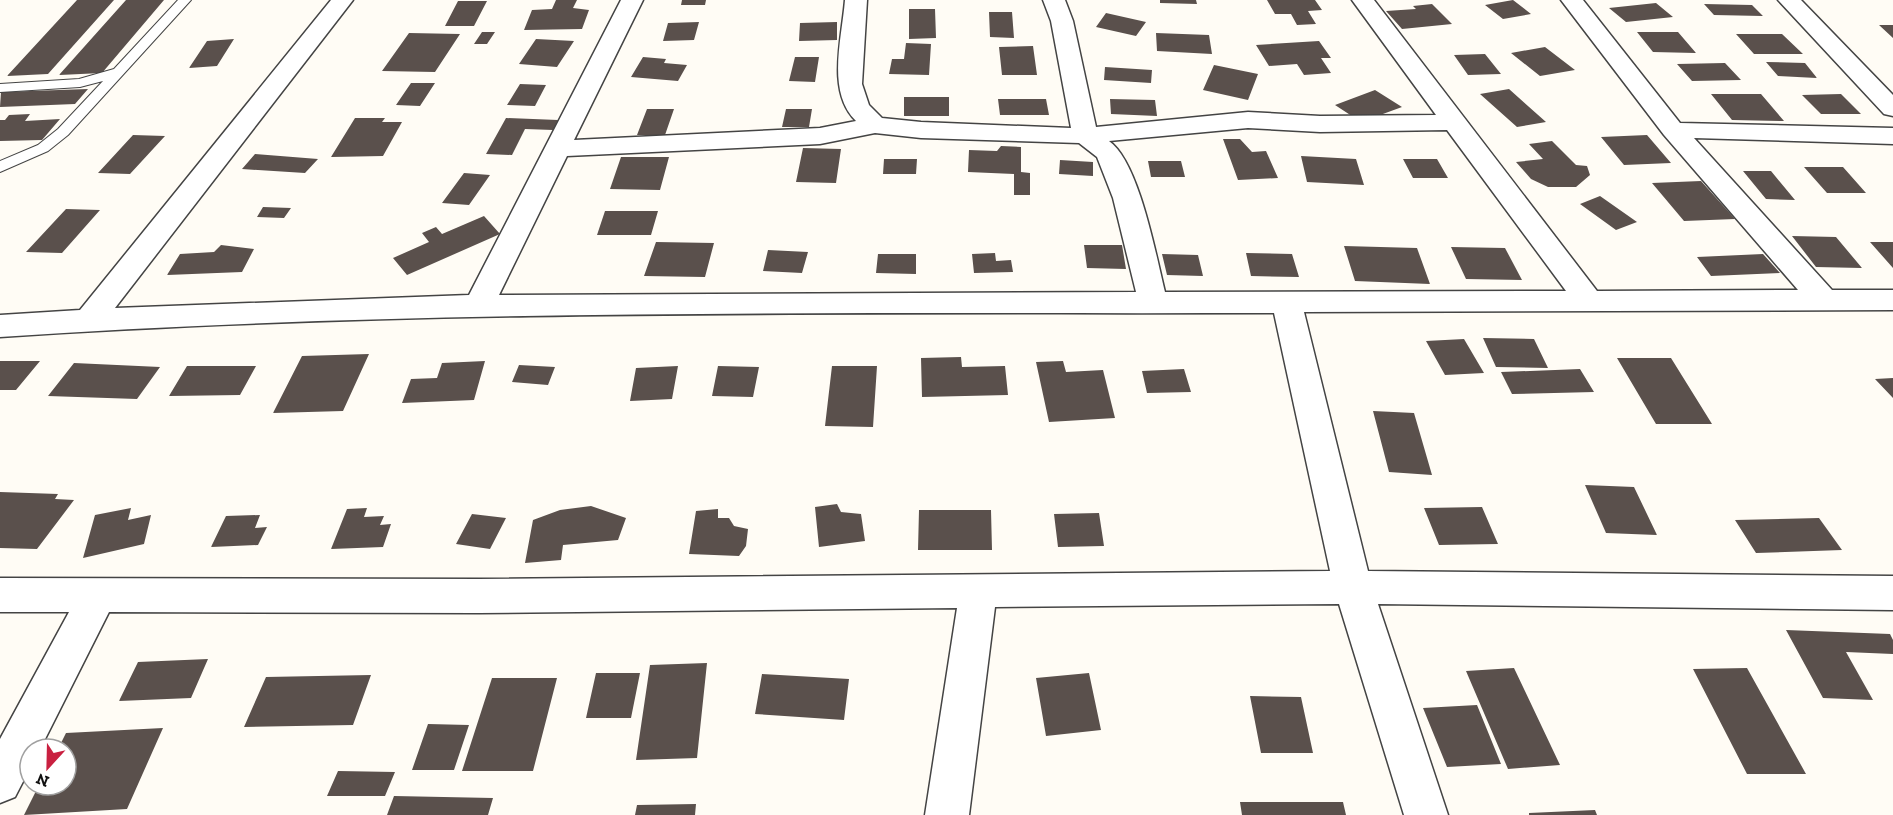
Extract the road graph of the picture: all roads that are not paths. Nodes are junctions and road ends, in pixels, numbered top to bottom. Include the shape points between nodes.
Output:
1 (185, 0) edge
2 (342, 0) edge
3 (632, 0) edge
4 (856, 0) edge
5 (1054, 0) edge
6 (1363, 0) edge
7 (1572, 0) edge
8 (1789, 0) edge
9 (119, 72) junction
10 (0, 88) edge
11 (1893, 110) edge
12 (1454, 122) junction
13 (875, 125) junction
14 (1673, 129) junction
15 (1085, 136) junction
16 (1893, 136) edge
17 (557, 149) junction
18 (0, 167) edge
19 (1824, 300) junction
20 (1893, 300) edge
21 (1588, 301) junction
22 (1153, 302) junction
23 (1286, 302) junction
24 (479, 304) junction
25 (89, 320) junction
26 (0, 326) edge
27 (1353, 587) junction
28 (978, 592) junction
29 (1893, 593) edge
30 (0, 595) edge
31 (98, 596) junction
32 (0, 782) edge
33 (947, 815) edge
34 (1426, 815) edge

1 - 9 lane
2 - 25 street
3 - 17 street
4 - 13 street via 850,84 857,108
5 - 15 street via 1062,21
6 - 12 street
7 - 14 street
8 - 11 street
9 - 10 lane via 80,83
9 - 18 lane via 43,148
12 - 15 street via 1320,124 1248,120
12 - 21 street
13 - 15 street
13 - 17 street via 820,136
14 - 16 street
14 - 19 street
15 - 22 street via 1109,153 1126,198
17 - 24 street
19 - 20 street
19 - 21 street
21 - 23 street
22 - 23 street
22 - 24 street
23 - 27 street
24 - 25 street
25 - 26 street
27 - 28 street
27 - 29 street
27 - 34 street
28 - 31 street
28 - 33 street
30 - 31 street
31 - 32 street

